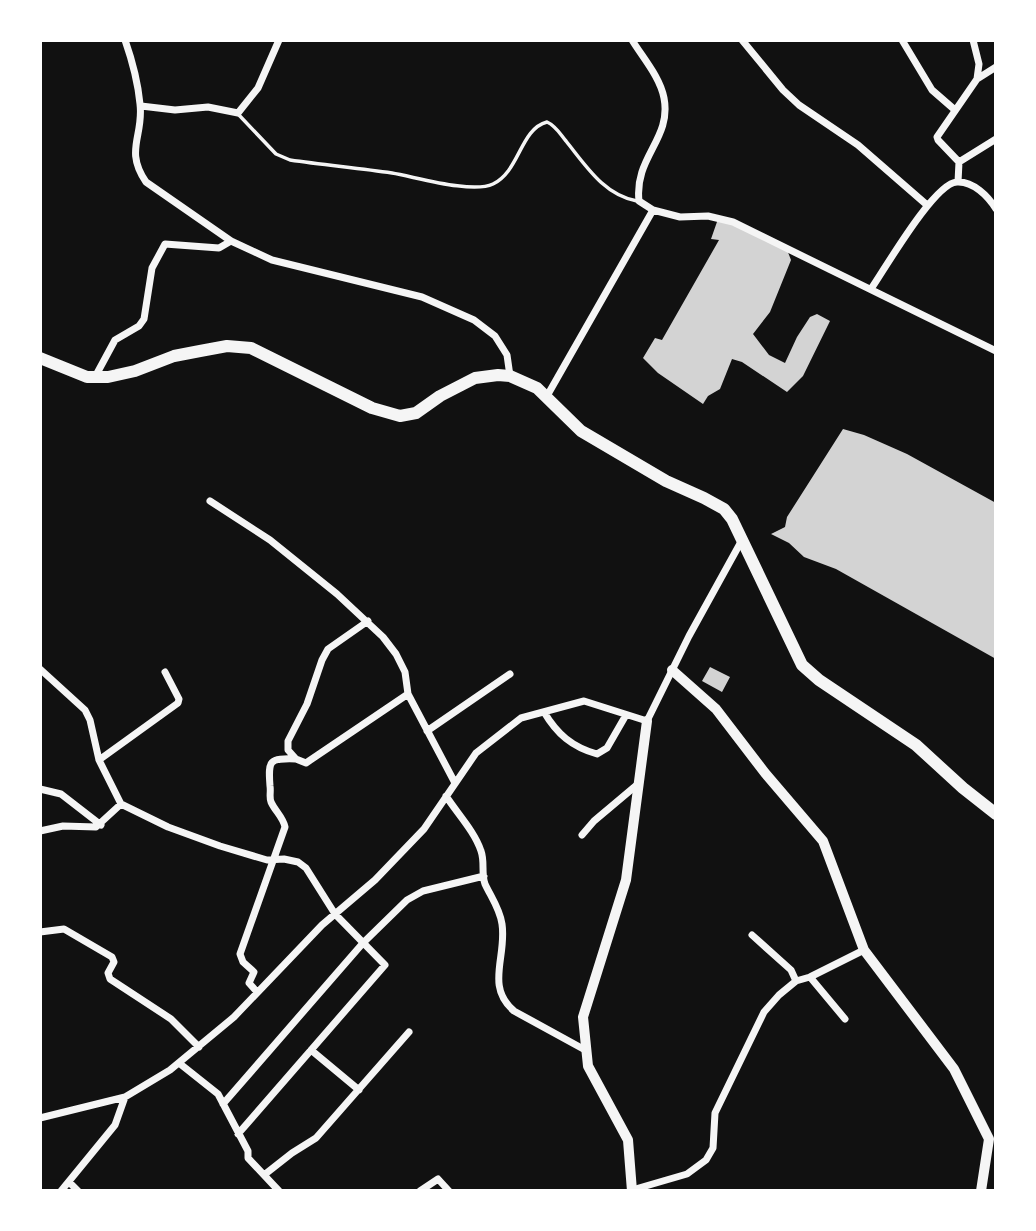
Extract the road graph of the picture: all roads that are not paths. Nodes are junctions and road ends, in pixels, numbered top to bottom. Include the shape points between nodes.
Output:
1 (125, 40) edge
2 (279, 40) edge
3 (632, 40) edge
4 (742, 40) edge
5 (902, 40) edge
6 (973, 40) edge
7 (996, 67) edge
8 (977, 79) junction
9 (141, 106) junction
10 (955, 110) junction
11 (238, 113) junction
12 (996, 139) edge
13 (959, 162) junction
14 (958, 182) junction
15 (639, 201) junction
16 (927, 205) junction
17 (996, 209) edge
18 (653, 210) junction
19 (231, 242) junction
20 (871, 289) junction
21 (996, 351) edge
22 (40, 358) edge
23 (510, 376) junction
24 (95, 377) junction
25 (547, 396) junction
26 (210, 501) dead end
27 (742, 540) junction
28 (368, 621) junction
29 (40, 669) edge
30 (672, 670) junction
31 (165, 672) dead end
32 (510, 674) dead end
33 (408, 694) junction
34 (544, 712) junction
35 (626, 715) junction
36 (647, 721) junction
37 (427, 731) junction
38 (296, 759) junction
39 (99, 760) junction
40 (455, 783) junction
41 (638, 784) junction
42 (40, 789) edge
43 (446, 796) junction
44 (121, 804) junction
45 (995, 812) edge
46 (101, 824) junction
47 (40, 831) edge
48 (582, 835) dead end
49 (484, 876) junction
50 (335, 914) junction
51 (40, 932) edge
52 (752, 935) dead end
53 (363, 943) junction
54 (864, 950) junction
55 (810, 977) junction
56 (796, 981) junction
57 (257, 992) junction
58 (845, 1019) dead end
59 (409, 1032) dead end
60 (199, 1046) junction
61 (311, 1050) junction
62 (587, 1051) junction
63 (180, 1063) junction
64 (359, 1090) junction
65 (125, 1097) junction
66 (223, 1104) junction
67 (40, 1118) edge
68 (239, 1134) junction
69 (264, 1175) junction
70 (69, 1182) junction
71 (632, 1190) edge
72 (61, 1191) edge
73 (78, 1191) edge
74 (279, 1191) edge
75 (420, 1191) edge
76 (449, 1191) edge
77 (981, 1191) edge

1 - 9 street
2 - 11 street via 258,88
3 - 15 street via 664,98 665,123 646,156
4 - 16 street via 799,105 858,145
5 - 10 street via 932,90
6 - 8 street via 979,64
7 - 8 street
8 - 10 street
9 - 11 street via 208,107
9 - 19 street via 134,159 137,169 146,182
10 - 13 street via 937,138
11 - 15 lane via 276,154 290,160 476,188 491,186 507,176 533,128 547,122 610,191
12 - 13 street
13 - 14 street
14 - 16 street
14 - 17 street via 984,193
15 - 18 street
16 - 20 street
18 - 20 street via 733,222
18 - 25 street
19 - 23 street via 272,260 422,297 461,313 495,336 507,355
19 - 24 street via 219,248 165,244 152,268 144,319 115,340
20 - 21 street
22 - 24 main road
23 - 24 main road via 475,378 416,413 400,416 372,408 250,348 200,351 135,371
23 - 25 main road
25 - 27 main road via 581,431 724,509
26 - 28 street via 270,540
27 - 30 street
27 - 45 main road via 802,665 916,745
28 - 33 street via 396,654
28 - 38 street via 337,641 322,660 288,741 288,750
29 - 39 street via 85,709
30 - 36 street
30 - 54 street via 716,709 823,841
31 - 39 street via 178,703
32 - 37 street
33 - 37 street
33 - 38 street via 308,762
34 - 35 street via 584,701
34 - 35 street via 561,737 597,754 607,748
34 - 40 street via 521,718 476,753
35 - 36 street
36 - 41 street
37 - 40 street
38 - 57 street via 279,758 268,772 270,797 285,827 240,954 254,972 250,984
39 - 44 street
40 - 43 street
41 - 48 street
41 - 62 street via 626,880 583,1017
42 - 46 street via 61,794
43 - 49 street via 480,847
43 - 50 street via 375,880
44 - 46 street
44 - 50 street via 220,846 267,860 298,862
46 - 47 street
49 - 53 street via 417,893
49 - 62 street via 502,923 498,978 504,1002
50 - 53 street
50 - 57 street
51 - 60 street via 64,929 112,957 110,979 172,1019
52 - 56 street via 791,970
53 - 61 street via 385,966
53 - 66 street
54 - 55 street
54 - 77 street via 954,1069 989,1139
55 - 56 street
55 - 58 street
56 - 71 street via 764,1012 715,1113 713,1148 706,1160 687,1174
57 - 60 street
59 - 64 street
60 - 63 street
61 - 64 street
61 - 68 street
62 - 71 street via 588,1066 628,1140
63 - 65 street
63 - 66 street via 218,1094
64 - 69 street via 316,1138
65 - 67 street
65 - 70 street via 115,1125
66 - 68 street
68 - 69 street via 248,1158
69 - 74 street
70 - 72 street
70 - 73 street
75 - 76 street via 438,1179

